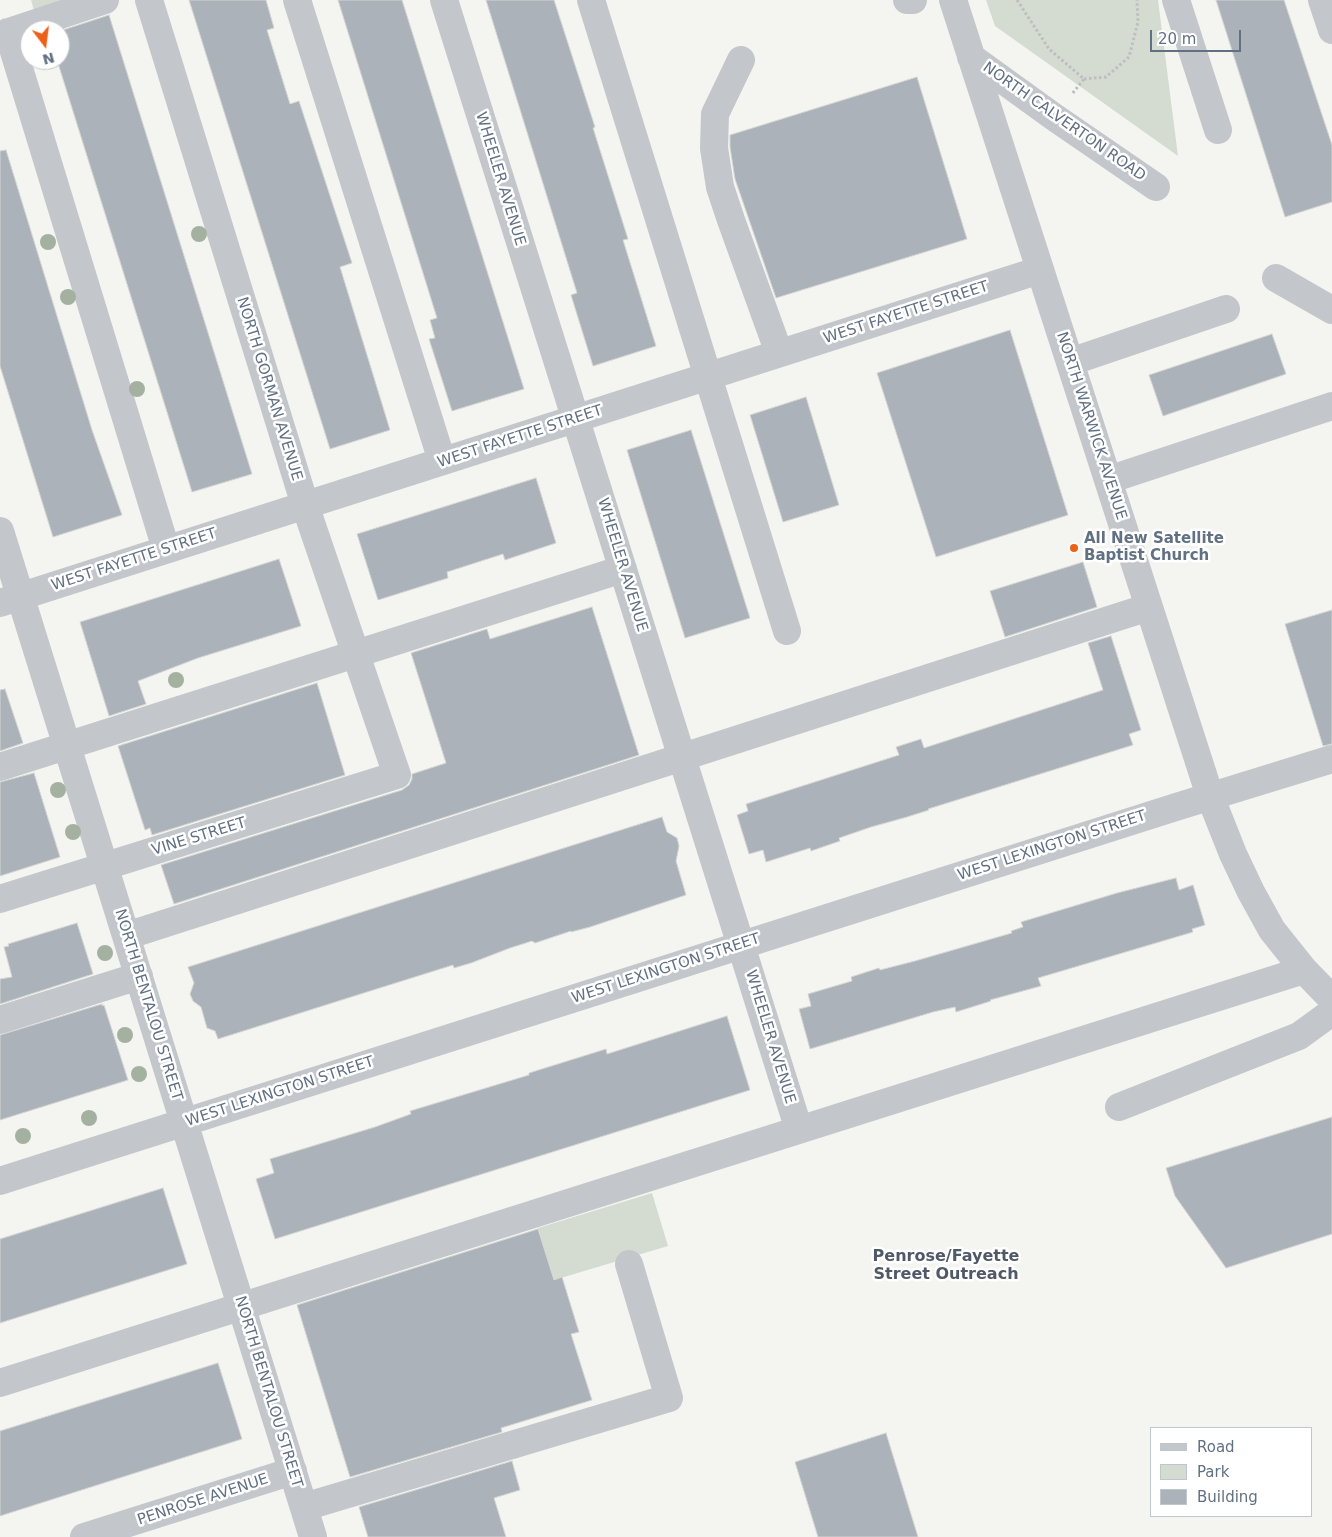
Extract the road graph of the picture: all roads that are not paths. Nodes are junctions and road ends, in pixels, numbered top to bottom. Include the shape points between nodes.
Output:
1 (105, 0) edge
2 (149, 0) edge
3 (297, 0) edge
4 (444, 0) edge
5 (591, 0) edge
6 (907, 0) edge
7 (913, 0) edge
8 (952, 0) edge
9 (1176, 0) edge
10 (1322, 0) edge
11 (1332, 30) edge
12 (4, 34) edge
13 (971, 57) junction
14 (741, 60) dead end
15 (1218, 130) dead end
16 (1156, 187) dead end
17 (1040, 270) junction
18 (1276, 278) dead end
19 (1226, 310) dead end
20 (1332, 310) edge
21 (779, 353) junction
22 (1070, 362) junction
23 (708, 376) junction
24 (1332, 406) edge
25 (576, 419) junction
26 (442, 462) junction
27 (1108, 480) junction
28 (305, 505) junction
29 (0, 530) edge
30 (166, 549) junction
31 (623, 569) junction
32 (10, 600) edge
33 (1149, 607) junction
34 (787, 631) dead end
35 (356, 654) junction
36 (67, 746) junction
37 (682, 757) junction
38 (1332, 759) edge
39 (0, 767) edge
40 (397, 774) joint
41 (1210, 796) junction
42 (105, 866) junction
43 (0, 899) edge
44 (126, 936) junction
45 (741, 945) junction
46 (1304, 970) junction
47 (139, 976) junction
48 (1332, 999) edge
49 (1332, 1012) edge
50 (1, 1018) edge
51 (1119, 1106) dead end
52 (185, 1122) junction
53 (799, 1130) junction
54 (0, 1181) edge
55 (629, 1264) dead end
56 (242, 1306) junction
57 (0, 1383) edge
58 (293, 1471) junction
59 (304, 1507) junction
60 (84, 1537) edge
61 (314, 1537) edge

1 - 12 street
2 - 28 street, NORTH GORMAN AVENUE
3 - 26 street
4 - 25 street, WHEELER AVENUE
5 - 23 street
6 - 7 street
8 - 13 street, NORTH WARWICK AVENUE
9 - 15 street
10 - 11 street
12 - 30 street
13 - 16 street, NORTH CALVERTON ROAD
13 - 17 street, NORTH WARWICK AVENUE
14 - 21 street via 715,114 714,148 720,187
17 - 21 street, WEST FAYETTE STREET
17 - 22 street, NORTH WARWICK AVENUE
18 - 20 street
19 - 22 street
21 - 23 street, WEST FAYETTE STREET
22 - 27 street, NORTH WARWICK AVENUE
23 - 25 street, WEST FAYETTE STREET
23 - 34 street
24 - 27 street
25 - 26 street, WEST FAYETTE STREET
25 - 31 street, WHEELER AVENUE
26 - 28 street, WEST FAYETTE STREET
27 - 33 street, NORTH WARWICK AVENUE
28 - 30 street, WEST FAYETTE STREET
28 - 35 street, NORTH GORMAN AVENUE
29 - 32 street, NORTH BENTALOU STREET
30 - 32 street, WEST FAYETTE STREET
31 - 35 street
31 - 37 street, WHEELER AVENUE
32 - 36 street, NORTH BENTALOU STREET
33 - 37 street
33 - 41 street, NORTH WARWICK AVENUE
35 - 36 street
35 - 40 street, NORTH GORMAN AVENUE
36 - 39 street
36 - 42 street, NORTH BENTALOU STREET
37 - 44 street
37 - 45 street, WHEELER AVENUE
38 - 41 street, WEST LEXINGTON STREET
40 - 42 street, VINE STREET
41 - 45 street, WEST LEXINGTON STREET
41 - 46 street, NORTH WARWICK AVENUE via 1251,892 1272,930
42 - 43 street, VINE STREET
42 - 44 street, NORTH BENTALOU STREET
44 - 47 street, NORTH BENTALOU STREET
45 - 52 street, WEST LEXINGTON STREET
45 - 53 street, WHEELER AVENUE
46 - 48 street, NORTH WARWICK AVENUE
46 - 53 street
47 - 50 street
47 - 52 street, NORTH BENTALOU STREET
49 - 51 street via 1299,1036
52 - 54 street, WEST LEXINGTON STREET
52 - 56 street, NORTH BENTALOU STREET
53 - 56 street
55 - 59 street via 669,1398
56 - 57 street
56 - 58 street, NORTH BENTALOU STREET
58 - 59 street, NORTH BENTALOU STREET
58 - 60 street, PENROSE AVENUE
59 - 61 street, NORTH BENTALOU STREET

